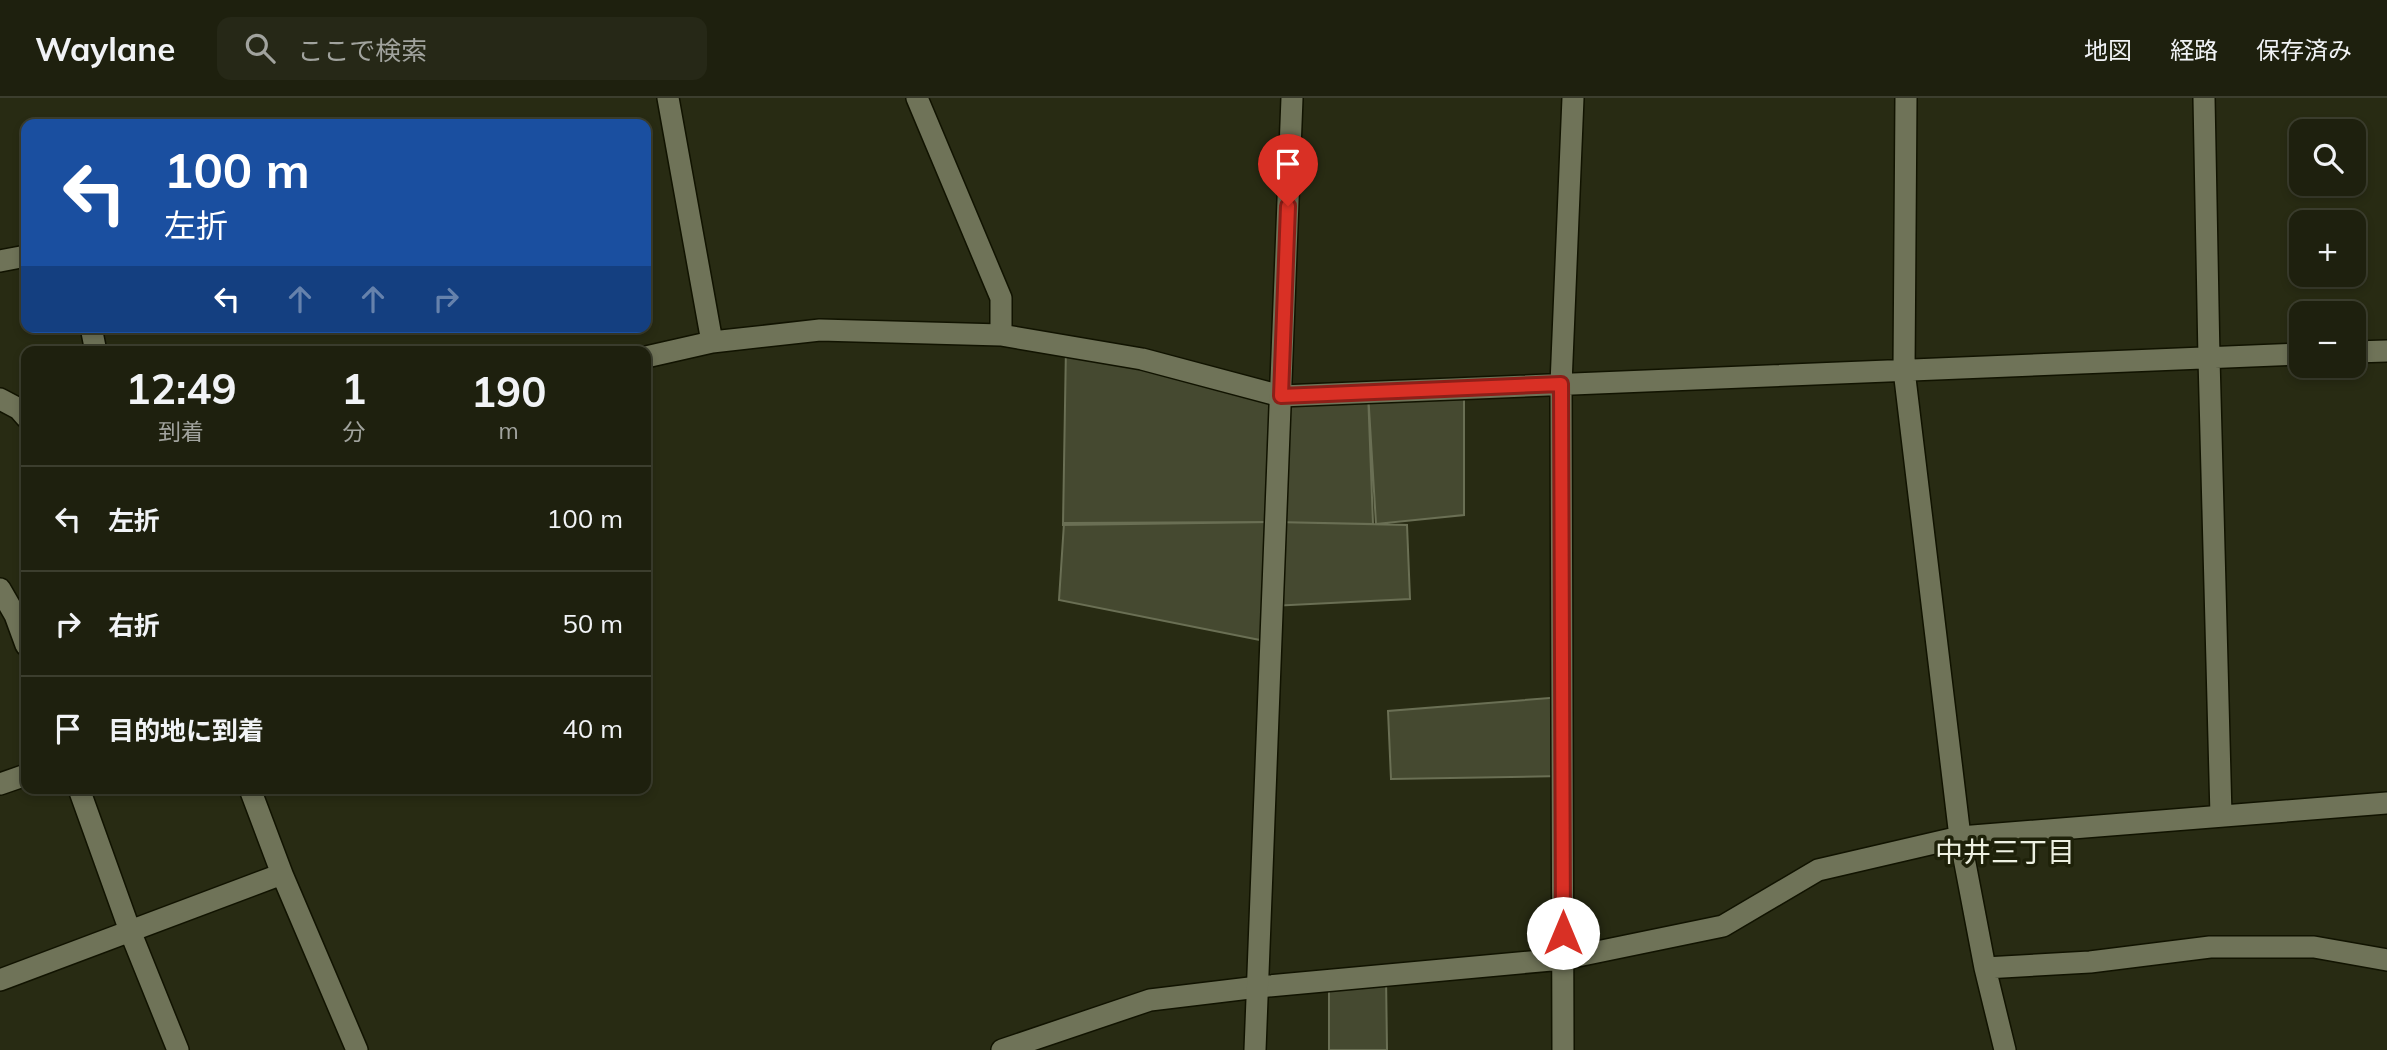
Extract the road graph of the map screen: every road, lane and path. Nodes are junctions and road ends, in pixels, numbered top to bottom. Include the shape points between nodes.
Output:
1 (668, 98) edge
2 (917, 98) edge
3 (1292, 98) edge
4 (1573, 98) edge
5 (1906, 98) edge
6 (2204, 98) edge
7 (21, 257) edge
8 (0, 261) edge
9 (1001, 335) junction
10 (712, 342) junction
11 (2387, 351) edge
12 (2366, 352) edge
13 (2289, 355) edge
14 (651, 356) edge
15 (2208, 358) junction
16 (1905, 370) junction
17 (1561, 384) junction
18 (1281, 396) junction
19 (0, 399) edge
20 (21, 411) edge
21 (0, 589) edge
22 (21, 630) edge
23 (21, 777) edge
24 (0, 784) edge
25 (81, 794) edge
26 (252, 794) edge
27 (2387, 803) edge
28 (2221, 816) junction
29 (1960, 837) junction
30 (282, 874) junction
31 (130, 931) junction
32 (1563, 959) junction
33 (2387, 960) edge
34 (1985, 968) junction
35 (0, 980) edge
36 (1258, 987) junction
37 (178, 1050) edge
38 (357, 1050) edge
39 (1002, 1050) edge
40 (1255, 1050) edge
41 (1563, 1050) edge
42 (2005, 1050) edge

1 - 10 street
2 - 9 street via 1002,298
3 - 18 street
4 - 17 street
5 - 16 street
6 - 15 street
7 - 8 street
9 - 10 street via 820,330
9 - 18 street via 1142,359
10 - 14 street
11 - 12 street
13 - 15 street
15 - 16 street
15 - 28 street
16 - 17 street
16 - 29 street
17 - 18 street
17 - 32 street
18 - 36 street
19 - 20 street
21 - 22 street
23 - 24 street
25 - 31 street
26 - 30 street
27 - 28 street
28 - 29 street
29 - 32 street via 1818,870 1723,926
29 - 34 street
30 - 31 street
30 - 38 street
31 - 35 street
31 - 37 street
32 - 36 street
32 - 41 street
33 - 34 street via 2314,947 2210,947 2090,962
34 - 42 street
36 - 39 street via 1150,1000
36 - 40 street

